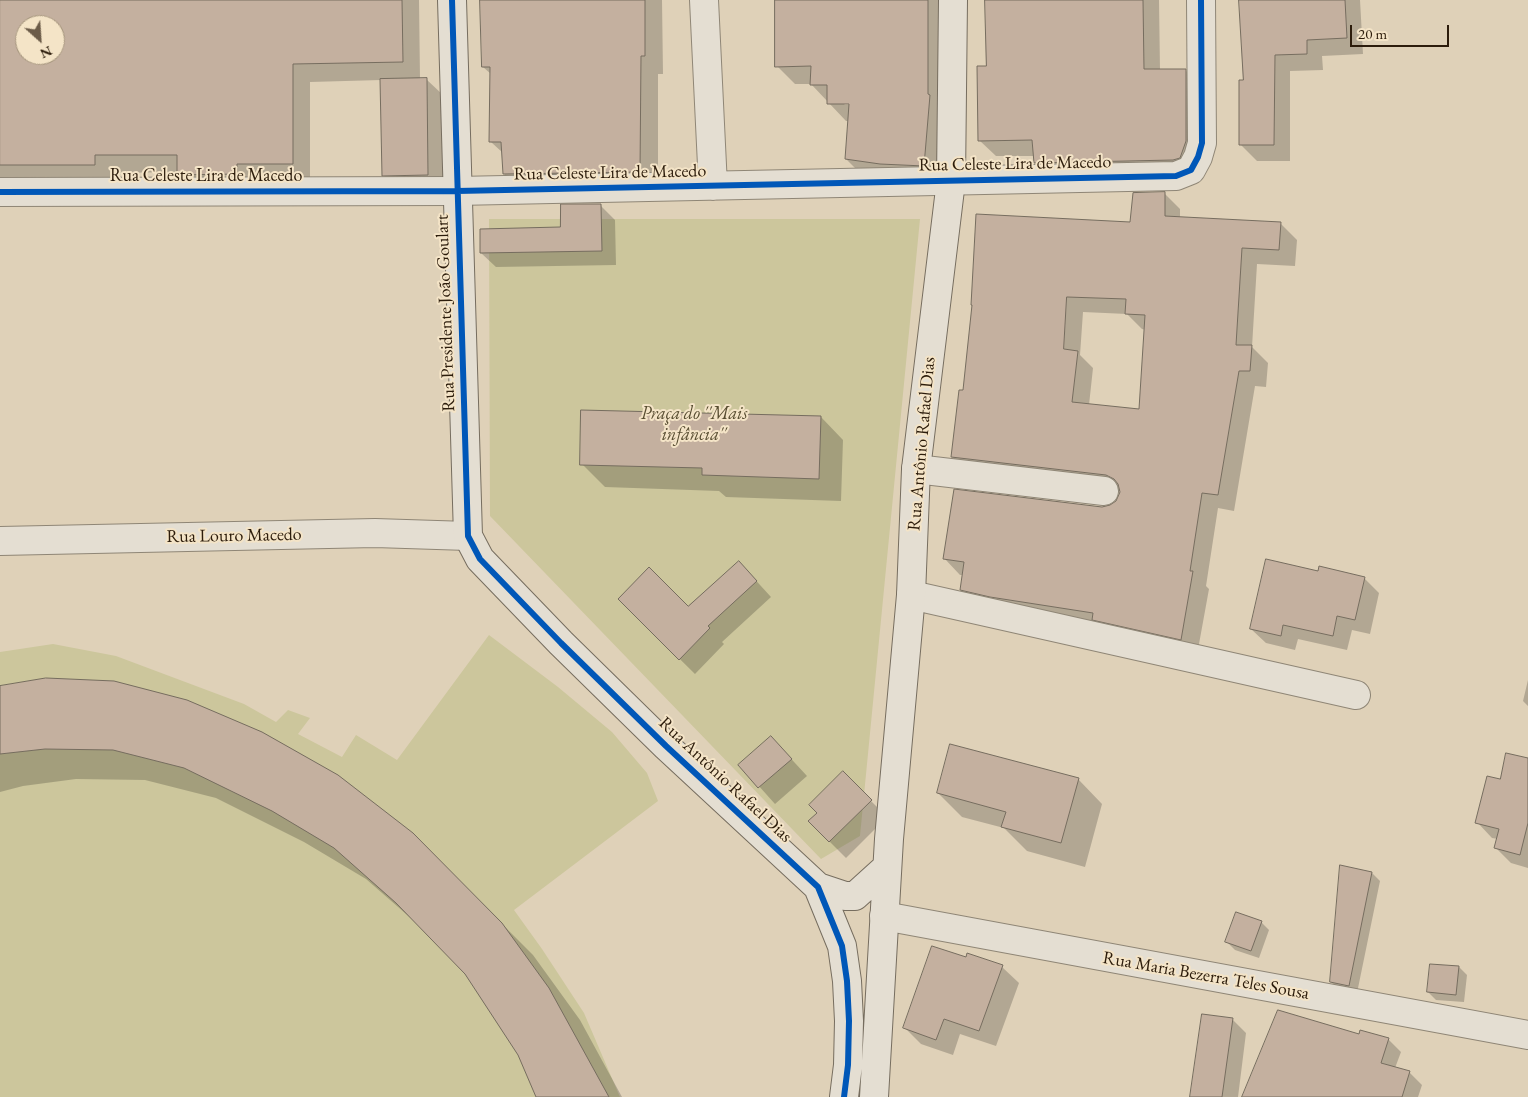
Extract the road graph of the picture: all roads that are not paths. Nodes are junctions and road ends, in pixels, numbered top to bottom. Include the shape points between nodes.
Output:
1 (452, 0) edge
2 (704, 0) edge
3 (953, 0) edge
4 (1201, 0) edge
5 (951, 181) junction
6 (713, 186) junction
7 (457, 191) junction
8 (0, 192) edge
9 (916, 469) junction
10 (1104, 491) dead end
11 (468, 536) junction
12 (0, 541) edge
13 (911, 595) junction
14 (1356, 695) dead end
15 (887, 867) junction
16 (818, 887) junction
17 (884, 916) junction
18 (1528, 1035) edge
19 (844, 1097) edge
20 (874, 1097) edge

1 - 7 street, Rua Presidente João Goulart
2 - 6 street
3 - 5 street, Rua Antônio Rafael Dias
4 - 5 street, Rua Celeste Lira de Macedo via 1202,143 1191,170 1176,176
5 - 6 street, Rua Celeste Lira de Macedo
5 - 9 street, Rua Antônio Rafael Dias
6 - 7 street, Rua Celeste Lira de Macedo
7 - 8 street, Rua Celeste Lira de Macedo
7 - 11 street, Rua Presidente João Goulart
9 - 10 street
9 - 13 street, Rua Antônio Rafael Dias
11 - 12 street, Rua Louro Macedo via 375,532
11 - 16 street, Rua Antônio Rafael Dias via 480,559 561,643
13 - 14 street
13 - 15 street, Rua Antônio Rafael Dias
15 - 16 street via 855,896
15 - 17 street, Rua Antônio Rafael Dias
16 - 19 street, Rua Antônio Rafael Dias via 842,946 848,981 848,1065
17 - 18 street, Rua Maria Bezerra Teles Sousa
17 - 20 street, Rua Antônio Rafael Dias

